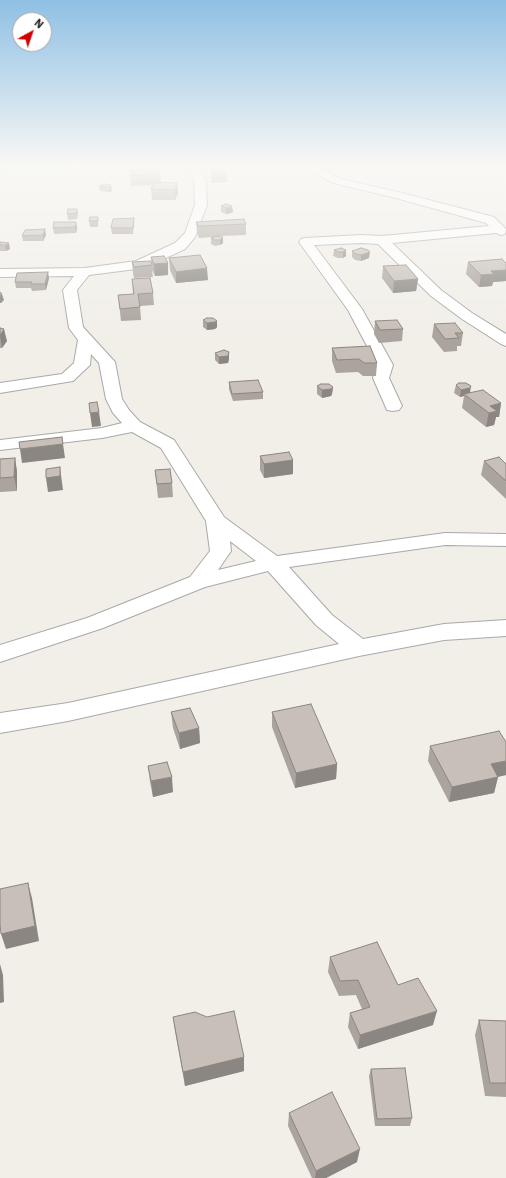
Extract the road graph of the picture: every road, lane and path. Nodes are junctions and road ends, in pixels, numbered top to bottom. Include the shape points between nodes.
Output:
1 (196, 220) edge
2 (490, 220) edge
3 (502, 231) edge
4 (382, 240) junction
5 (85, 272) junction
6 (0, 273) edge
7 (86, 339) junction
8 (506, 341) edge
9 (0, 388) edge
10 (393, 406) dead end
11 (134, 426) junction
12 (0, 445) edge
13 (216, 521) junction
14 (506, 540) edge
15 (273, 563) junction
16 (198, 582) junction
17 (506, 628) edge
18 (360, 648) junction
19 (0, 654) edge
20 (0, 723) edge

1 - 5 street via 191,234 180,246 139,265
2 - 3 street
3 - 4 street
4 - 8 street via 436,293
4 - 10 street via 304,242 355,309 385,365 381,378
5 - 6 street
5 - 7 street via 70,290 76,328
7 - 9 street via 82,365 67,378
7 - 11 street via 107,362 114,399
11 - 12 street via 102,433
11 - 13 street via 168,444
13 - 15 street
13 - 16 street via 221,551
14 - 15 street via 445,539
15 - 16 street
15 - 18 street via 324,620
16 - 19 street via 95,623
17 - 18 street via 444,632
18 - 20 street via 68,712

